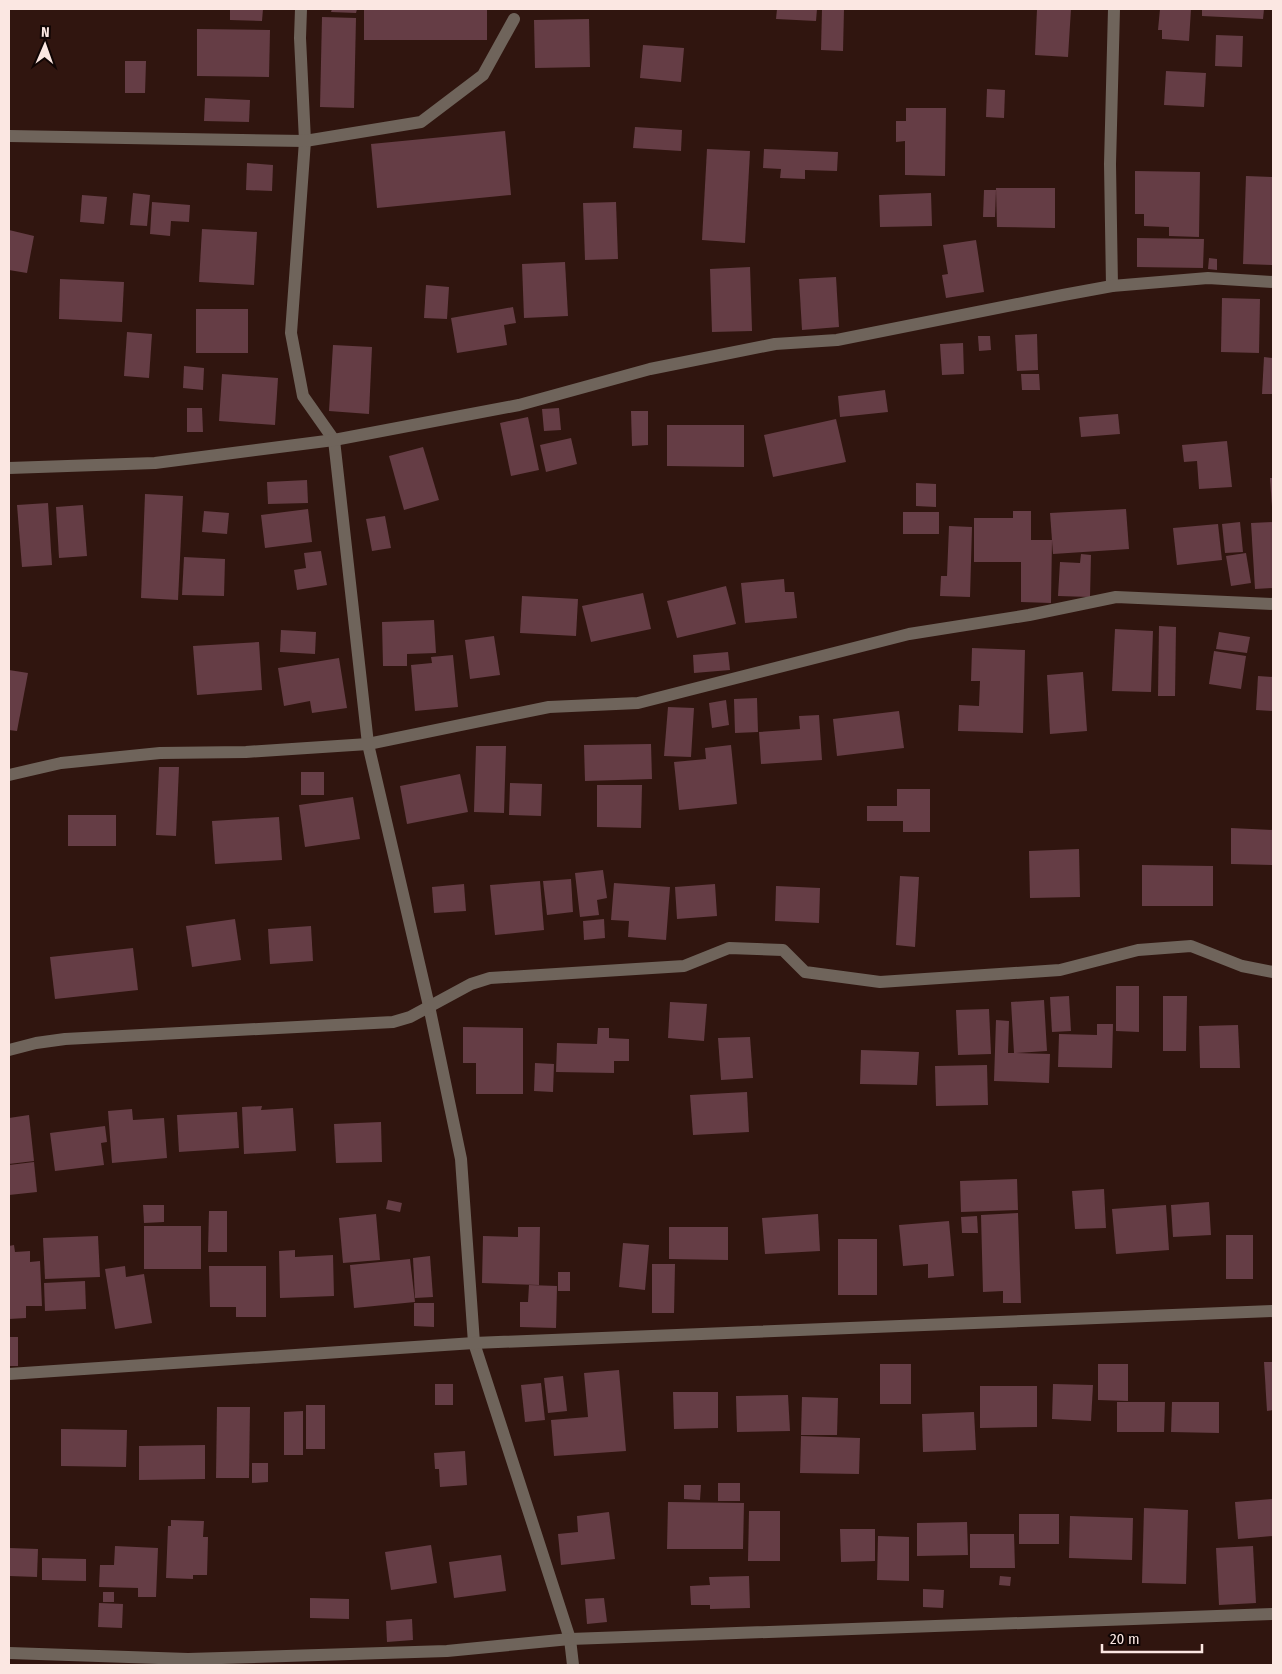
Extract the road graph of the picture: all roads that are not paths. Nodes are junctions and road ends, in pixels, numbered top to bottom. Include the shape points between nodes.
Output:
1 (300, 9) edge
2 (1114, 9) edge
3 (514, 19) dead end
4 (9, 136) edge
5 (305, 141) junction
6 (1273, 282) edge
7 (1112, 286) junction
8 (334, 440) junction
9 (9, 468) edge
10 (1273, 604) edge
11 (368, 744) junction
12 (9, 775) edge
13 (1273, 972) edge
14 (429, 1006) junction
15 (9, 1050) edge
16 (1273, 1311) edge
17 (474, 1343) junction
18 (9, 1374) edge
19 (1273, 1614) edge
20 (570, 1639) junction
21 (9, 1653) edge
22 (574, 1665) edge

1 - 5 street
2 - 7 street via 1110,164
3 - 5 street via 483,75 421,122
4 - 5 street
5 - 8 street via 291,333 303,396
6 - 7 street via 1208,278
7 - 8 street via 837,340 775,344 650,369 519,405
8 - 9 street via 155,463
8 - 11 street
10 - 11 street via 1116,597 909,634 638,703 549,708
11 - 12 street via 246,752 160,753 61,763
11 - 14 street
13 - 14 street via 1242,966 1191,946 1138,950 1060,970 880,982 805,972 784,950 729,948 684,966 490,978 470,984
14 - 15 street via 393,1022 65,1039
14 - 17 street via 460,1159
16 - 17 street
17 - 18 street
17 - 20 street
19 - 20 street
20 - 21 street via 447,1651 188,1659
20 - 22 street

